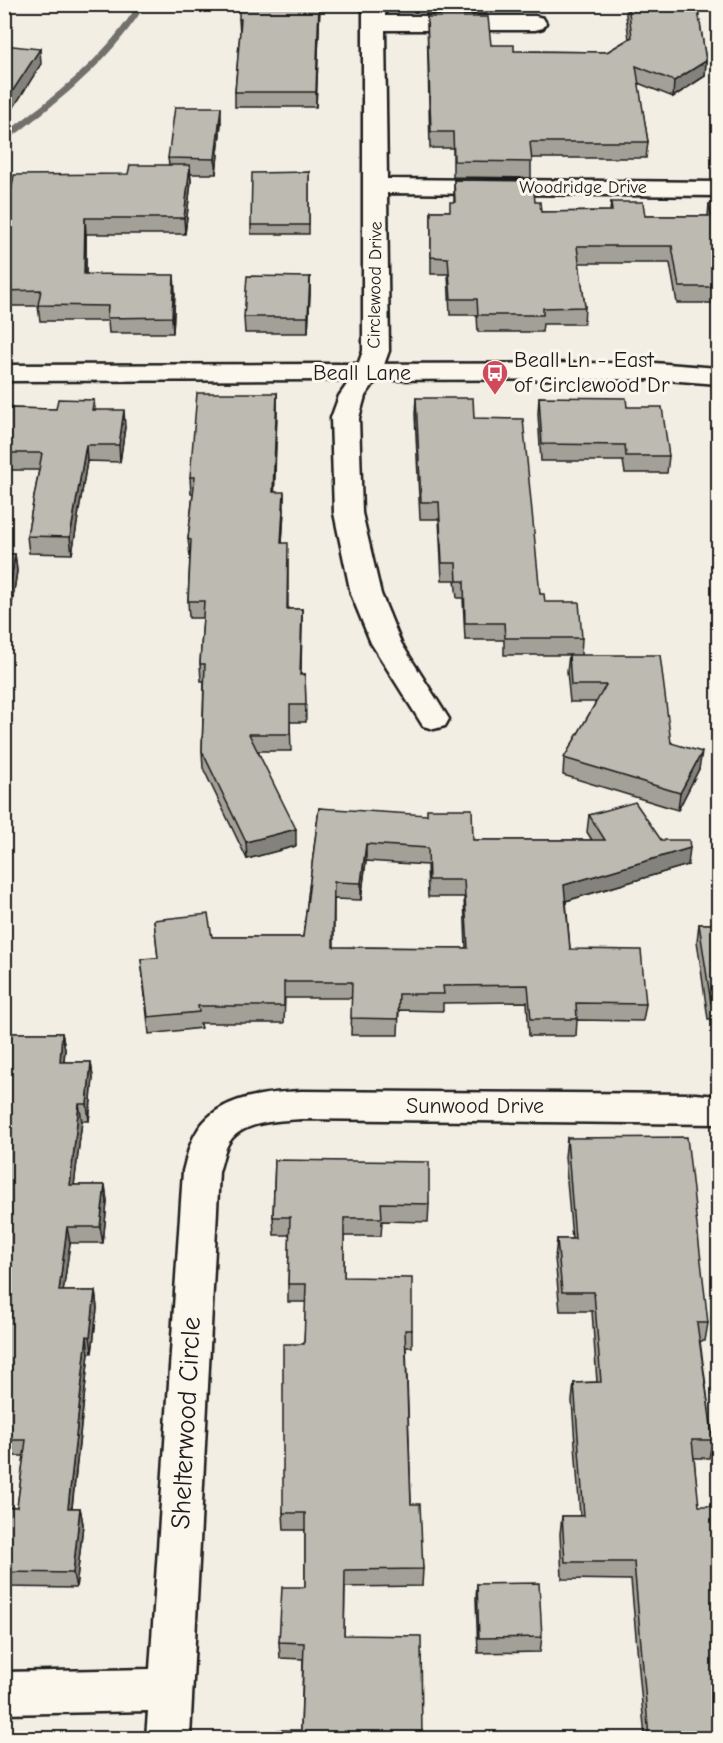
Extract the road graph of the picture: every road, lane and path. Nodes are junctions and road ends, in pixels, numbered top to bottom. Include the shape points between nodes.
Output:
1 (374, 14) edge
2 (535, 23) dead end
3 (376, 186) junction
4 (718, 189) edge
5 (4, 373) edge
6 (368, 373) junction
7 (718, 376) edge
8 (434, 719) dead end
9 (718, 1110) edge
10 (233, 1117) joint
11 (171, 1690) junction
12 (4, 1693) edge
13 (168, 1738) edge

1 - 2 street
1 - 3 street, Circlewood Drive
3 - 4 street, Woodridge Drive
3 - 6 street, Circlewood Drive via 376,351
5 - 6 street, Beall Lane
6 - 7 street, Beall Lane via 654,371
6 - 8 street, Circlewood Drive via 352,396 345,418 348,513 366,594 386,643
9 - 10 street, Sunwood Drive via 301,1105 266,1107
10 - 11 street, Shelterwood Circle via 210,1140 201,1171
11 - 12 street
11 - 13 street, Shelterwood Circle

